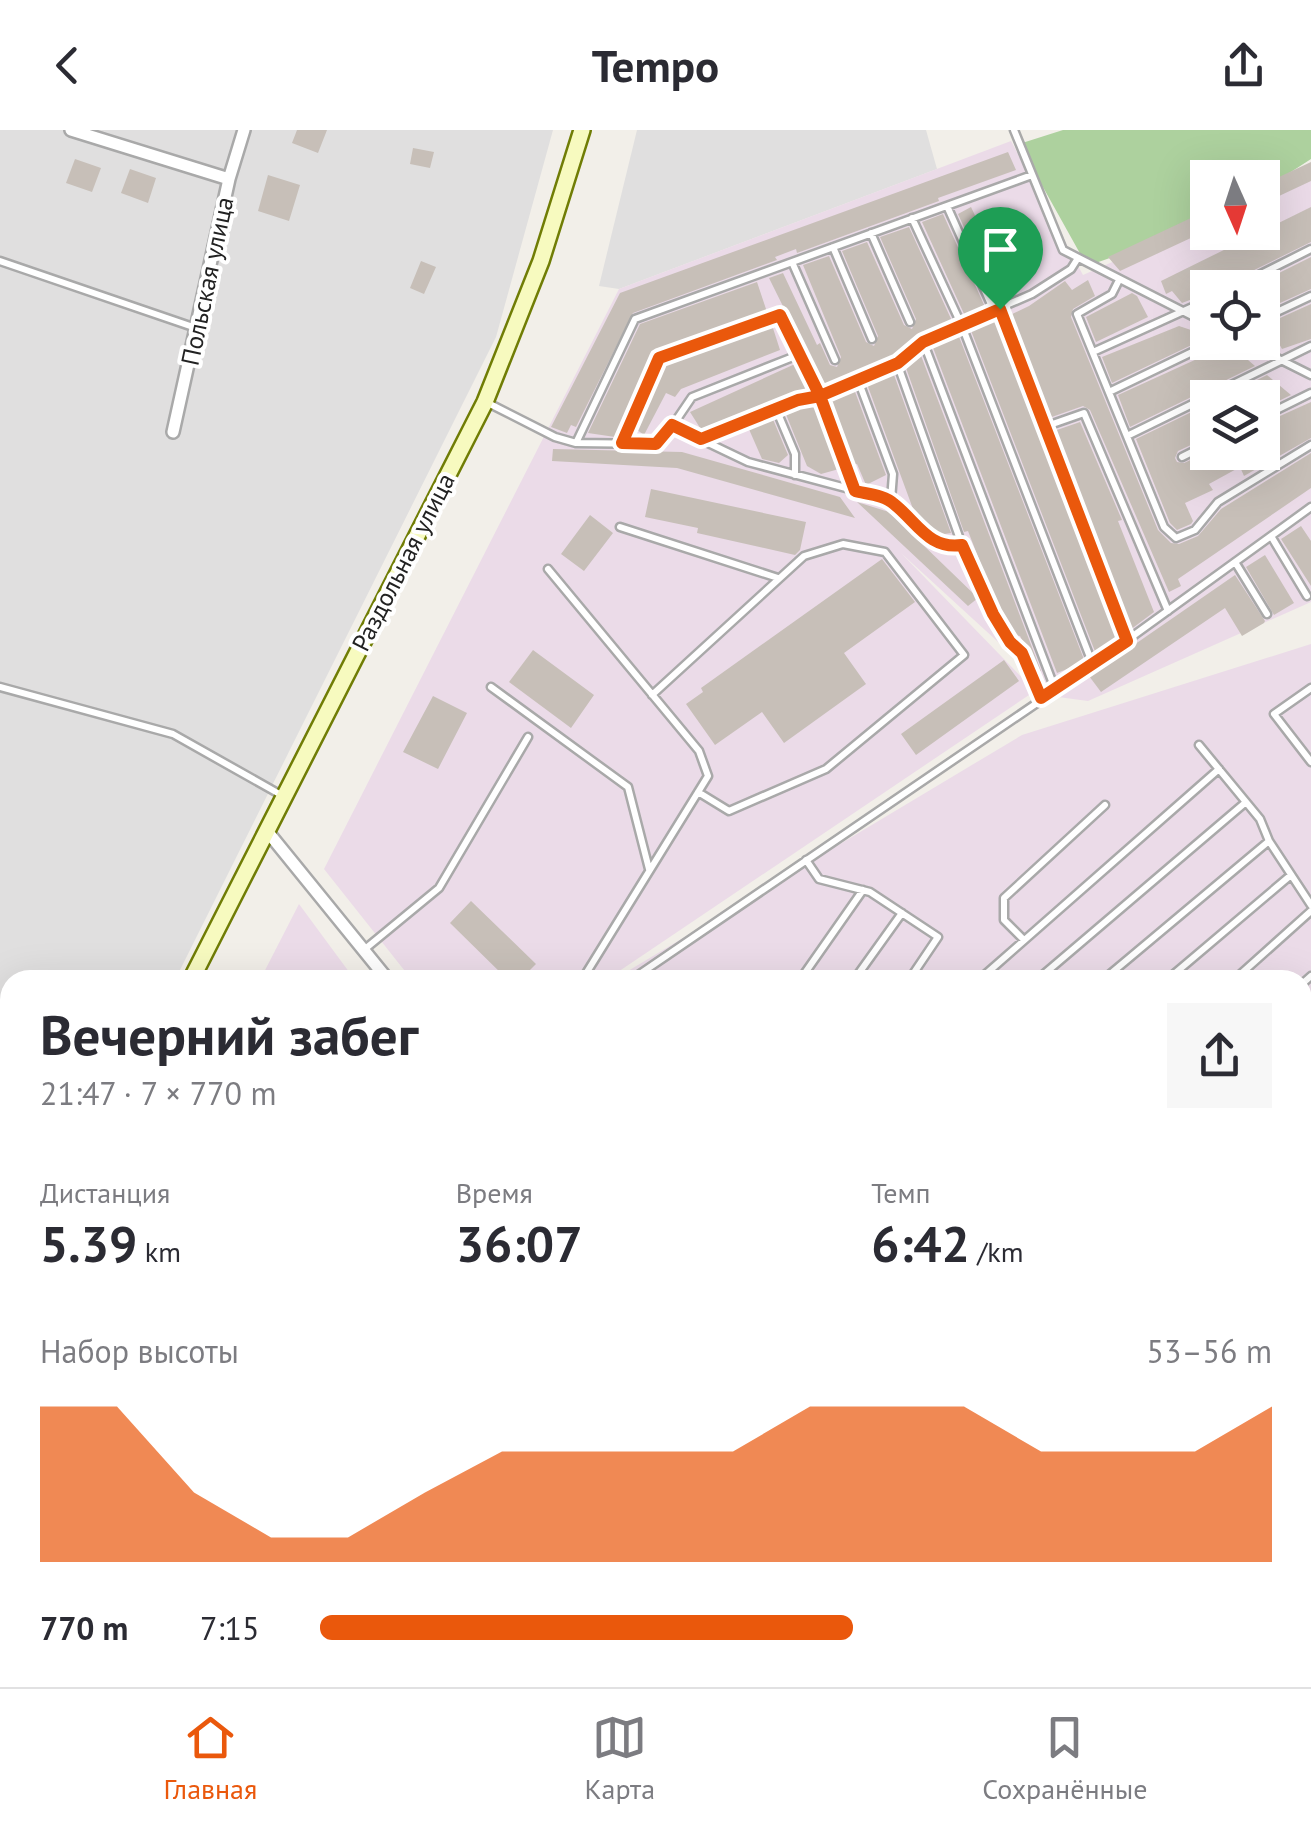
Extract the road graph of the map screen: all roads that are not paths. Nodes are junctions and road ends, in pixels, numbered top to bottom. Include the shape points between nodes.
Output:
1 (71, 130) edge
2 (244, 130) edge
3 (582, 130) edge
4 (1014, 130) edge
5 (1032, 175) junction
6 (229, 179) junction
7 (947, 206) junction
8 (912, 218) junction
9 (871, 233) junction
10 (833, 247) junction
11 (1311, 249) edge
12 (1078, 258) junction
13 (0, 260) edge
14 (792, 262) junction
15 (1270, 270) edge
16 (1120, 280) junction
17 (1311, 296) edge
18 (1190, 309) edge
19 (997, 310) junction
20 (1280, 311) edge
21 (1184, 312) junction
22 (1190, 315) edge
23 (910, 322) dead end
24 (962, 326) junction
25 (197, 328) junction
26 (872, 339) dead end
27 (923, 342) junction
28 (1311, 346) edge
29 (1093, 352) junction
30 (1190, 353) edge
31 (798, 356) junction
32 (835, 360) dead end
33 (1281, 361) junction
34 (898, 363) junction
35 (1311, 376) edge
36 (858, 380) junction
37 (1109, 392) junction
38 (1311, 393) edge
39 (820, 396) junction
40 (485, 402) junction
41 (1280, 408) edge
42 (776, 409) junction
43 (672, 425) junction
44 (1044, 426) junction
45 (173, 432) dead end
46 (1127, 436) junction
47 (701, 439) junction
48 (576, 443) junction
49 (622, 443) junction
50 (1311, 445) edge
51 (1190, 452) edge
52 (1182, 456) dead end
53 (795, 475) junction
54 (855, 491) junction
55 (891, 500) junction
56 (1308, 509) edge
57 (1311, 522) edge
58 (620, 527) dead end
59 (1271, 536) junction
60 (962, 545) junction
61 (1235, 562) junction
62 (548, 570) dead end
63 (779, 579) junction
64 (1307, 596) dead end
65 (1168, 611) junction
66 (1267, 614) dead end
67 (1127, 641) junction
68 (1093, 665) junction
69 (0, 686) edge
70 (491, 686) dead end
71 (1311, 688) edge
72 (1056, 689) junction
73 (652, 695) junction
74 (1041, 698) junction
75 (528, 737) dead end
76 (1199, 745) dead end
77 (1311, 762) edge
78 (1219, 769) junction
79 (698, 792) junction
80 (284, 797) junction
81 (1246, 802) junction
82 (1105, 806) dead end
83 (267, 831) junction
84 (1268, 841) junction
85 (806, 860) junction
86 (650, 870) junction
87 (1291, 875) junction
88 (863, 890) junction
89 (1311, 908) edge
90 (902, 913) junction
91 (1023, 939) junction
92 (364, 950) junction
93 (196, 970) edge
94 (380, 970) edge
95 (588, 970) edge
96 (646, 970) edge
97 (807, 970) edge
98 (861, 970) edge
99 (916, 970) edge
100 (990, 970) edge
101 (1049, 970) edge
102 (1115, 970) edge
103 (1179, 970) edge
104 (1245, 970) edge

1 - 6 street
2 - 6 street, Польская улица
3 - 40 main road, Раздольная улица via 541,261
4 - 5 lane
5 - 7 lane
5 - 12 lane via 1063,250
6 - 25 street, Польская улица
7 - 8 lane
7 - 19 lane
8 - 9 lane
8 - 24 lane
9 - 10 lane
9 - 23 lane
10 - 14 lane
10 - 26 lane
11 - 15 lane
12 - 16 lane
12 - 19 lane via 1032,294
13 - 25 lane
14 - 32 lane
14 - 48 lane via 635,319
16 - 21 lane
16 - 29 lane via 1112,294 1077,314
17 - 20 lane
18 - 21 lane
19 - 24 lane
19 - 44 lane
21 - 22 lane
21 - 29 lane
24 - 27 lane
24 - 68 lane
25 - 45 street, Польская улица
27 - 34 lane
27 - 72 lane
28 - 33 lane
29 - 37 lane
30 - 37 lane
31 - 39 lane
31 - 43 lane via 692,397
31 - 49 lane via 780,315 659,358
33 - 35 lane
33 - 46 lane
34 - 36 lane
34 - 60 lane
36 - 39 lane
36 - 55 lane via 893,474
37 - 46 lane
38 - 41 lane
39 - 42 lane
39 - 54 lane
40 - 48 lane
40 - 80 main road, Раздольная улица
42 - 47 lane
42 - 53 lane via 796,454
43 - 47 lane
43 - 49 lane via 656,444
44 - 65 lane via 1084,413
44 - 67 lane
46 - 50 lane via 1164,528 1176,538 1194,530 1218,502
47 - 53 lane
48 - 49 lane
51 - 52 lane
53 - 54 lane
54 - 55 lane
55 - 60 lane via 924,535 947,548
56 - 57 lane
56 - 59 lane
58 - 63 lane
59 - 61 lane
59 - 64 lane
60 - 74 lane
61 - 65 lane
61 - 66 lane
62 - 73 lane
63 - 73 lane
63 - 79 lane via 804,556 843,544 885,552 964,655 826,770 729,811
65 - 67 lane
67 - 68 lane
68 - 72 lane
69 - 80 lane via 173,734
70 - 86 lane via 628,787
71 - 77 lane via 1274,714
72 - 74 lane
73 - 79 lane via 706,763 708,776
74 - 85 lane
75 - 92 lane via 439,888
76 - 78 lane
78 - 81 lane
78 - 91 lane
79 - 86 lane
80 - 83 main road, Раздольная улица
81 - 84 lane
81 - 101 lane
82 - 91 lane via 1004,898 1004,920
83 - 92 street
83 - 93 main road, Раздольная улица
84 - 87 lane
84 - 102 lane
85 - 88 lane via 819,878
85 - 96 lane
86 - 95 lane
87 - 89 lane
87 - 103 lane
88 - 90 lane
88 - 97 lane
89 - 104 lane
90 - 98 lane
90 - 99 lane via 938,937
91 - 100 lane
92 - 94 street

